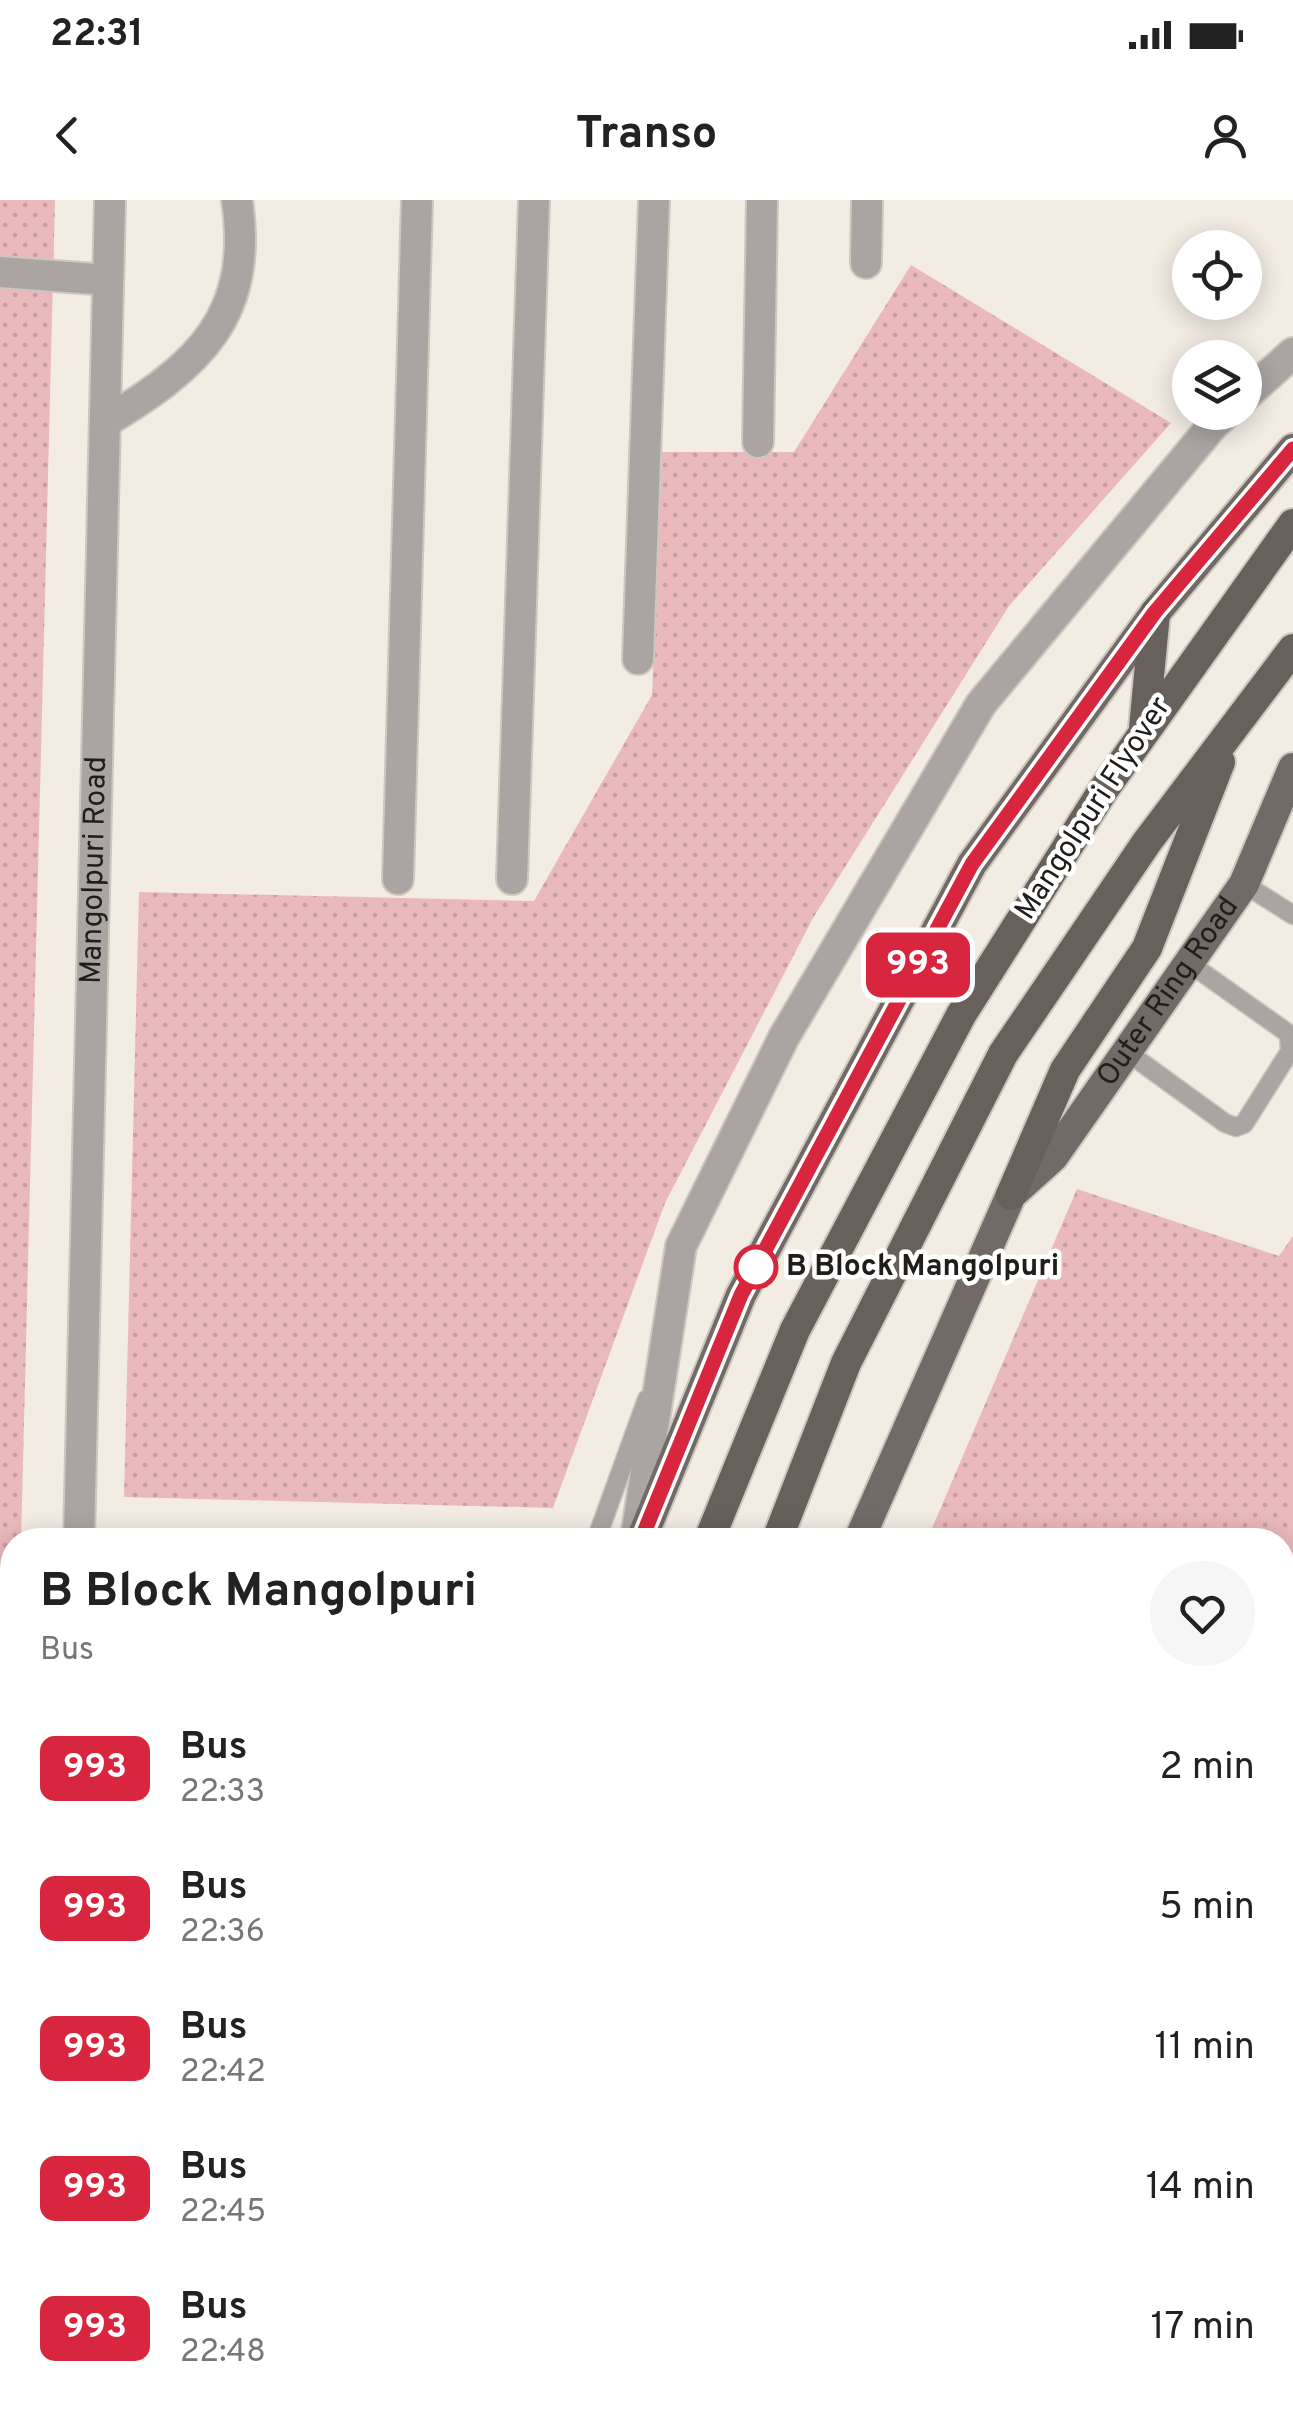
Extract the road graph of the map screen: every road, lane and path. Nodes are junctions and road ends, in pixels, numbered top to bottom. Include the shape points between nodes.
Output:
1 (110, 200) edge
2 (237, 200) edge
3 (418, 200) edge
4 (534, 200) edge
5 (654, 200) edge
6 (762, 200) edge
7 (867, 200) edge
8 (866, 263) dead end
9 (0, 272) edge
10 (108, 280) junction
11 (1293, 353) edge
12 (1262, 381) edge
13 (105, 422) junction
14 (1212, 430) edge
15 (758, 442) dead end
16 (1293, 449) edge
17 (1293, 524) edge
18 (1155, 612) junction
19 (1293, 649) edge
20 (638, 659) dead end
21 (1234, 727) junction
22 (1144, 730) junction
23 (1293, 768) edge
24 (398, 878) dead end
25 (512, 878) dead end
26 (1244, 884) junction
27 (1293, 915) edge
28 (1189, 963) junction
29 (1127, 1052) junction
30 (1011, 1194) junction
31 (665, 1347) junction
32 (79, 1528) edge
33 (600, 1528) edge
34 (640, 1528) edge
35 (643, 1528) edge
36 (714, 1528) edge
37 (783, 1528) edge
38 (864, 1528) edge

1 - 10 street, Mangolpuri Road
2 - 13 street via 239,277 223,316 197,355 156,392
3 - 24 street
4 - 25 street
5 - 20 street
6 - 15 street
7 - 8 street
9 - 10 street
10 - 13 street, Mangolpuri Road
11 - 12 street
13 - 32 street, Mangolpuri Road
14 - 31 street via 981,704 784,1036 681,1246
16 - 18 main road
17 - 22 highway, Mangolpuri Flyover
18 - 22 highway
18 - 35 main road via 972,864 741,1295
19 - 21 highway, Mangolpuri Flyover
21 - 30 highway via 1147,948 1064,1070
21 - 37 highway, Mangolpuri Flyover via 1003,1054 846,1363
22 - 36 highway, Mangolpuri Flyover via 960,1015 795,1330
23 - 26 main road, Outer Ring Road
26 - 27 lane
26 - 28 main road, Outer Ring Road
28 - 29 main road, Outer Ring Road
28 - 29 lane via 1289,1034 1290,1051 1244,1124 1225,1123
29 - 30 main road, Outer Ring Road via 1053,1157
30 - 38 main road
31 - 33 lane
31 - 34 street

